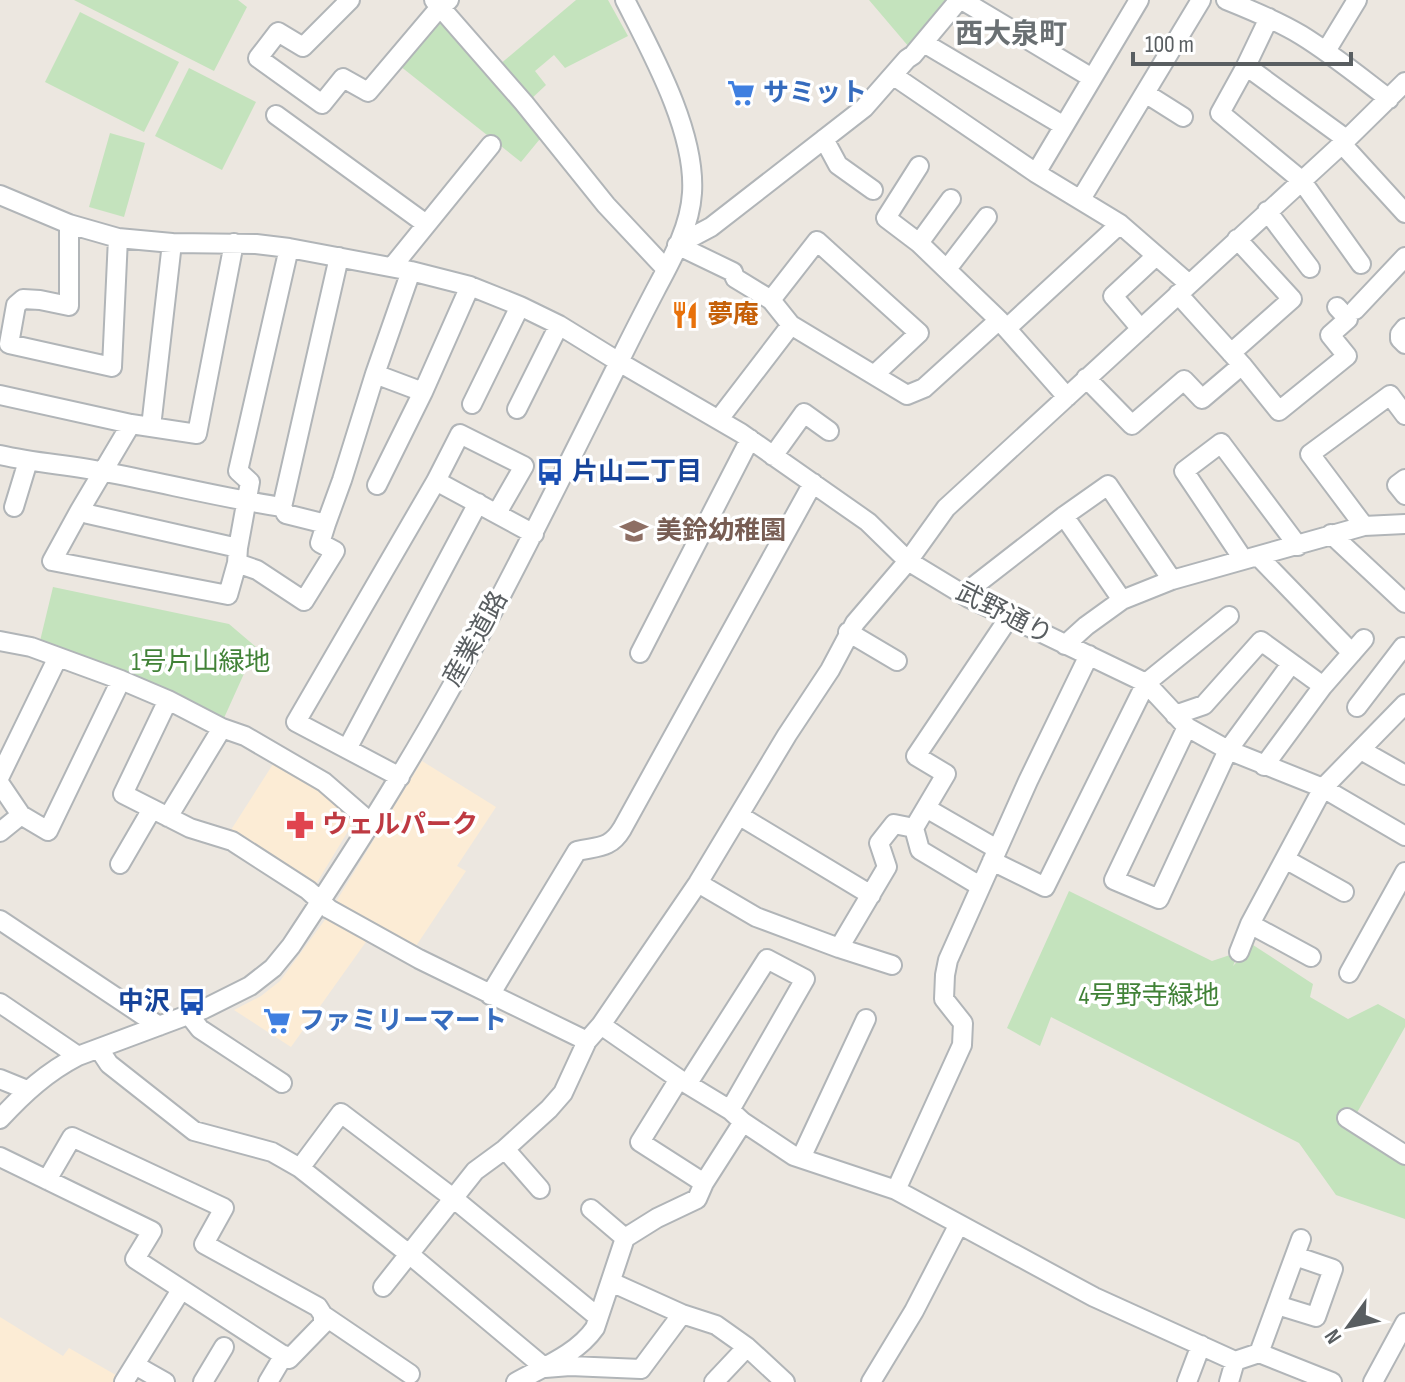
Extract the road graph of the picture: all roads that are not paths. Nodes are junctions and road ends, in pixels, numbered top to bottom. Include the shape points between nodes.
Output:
1 (350, 0) edge
2 (625, 0) edge
3 (960, 0) edge
4 (1139, 0) edge
5 (1201, 0) edge
6 (1226, 0) edge
7 (1357, 0) edge
8 (441, 2) edge
9 (1266, 11) edge
10 (924, 43) junction
11 (1326, 51) junction
12 (1246, 66) junction
13 (894, 76) junction
14 (1092, 78) junction
15 (1405, 82) edge
16 (1145, 93) junction
17 (1389, 99) junction
18 (276, 115) dead end
19 (1183, 117) dead end
20 (1064, 126) junction
21 (824, 139) junction
22 (1344, 142) junction
23 (491, 145) dead end
24 (919, 166) dead end
25 (1036, 173) junction
26 (1301, 180) junction
27 (873, 190) dead end
28 (0, 195) edge
29 (951, 199) dead end
30 (1081, 199) junction
31 (1267, 211) junction
32 (1405, 213) edge
33 (987, 217) dead end
34 (69, 224) junction
35 (426, 224) junction
36 (1120, 224) junction
37 (118, 238) junction
38 (1237, 239) junction
39 (172, 243) junction
40 (234, 243) junction
41 (919, 243) junction
42 (677, 245) junction
43 (289, 248) junction
44 (1156, 256) junction
45 (339, 257) junction
46 (1405, 257) edge
47 (1361, 264) dead end
48 (392, 267) junction
49 (1310, 268) dead end
50 (666, 269) junction
51 (947, 269) junction
52 (411, 271) junction
53 (470, 286) junction
54 (1184, 289) junction
55 (771, 300) junction
56 (520, 306) junction
57 (1003, 324) junction
58 (559, 325) junction
59 (791, 325) junction
60 (1405, 328) edge
61 (1141, 329) junction
62 (1405, 344) edge
63 (1236, 359) junction
64 (619, 362) junction
65 (375, 374) junction
66 (875, 374) junction
67 (1086, 378) junction
68 (423, 392) junction
69 (0, 395) edge
70 (1067, 397) junction
71 (472, 404) dead end
72 (517, 409) dead end
73 (1405, 415) edge
74 (719, 419) junction
75 (131, 424) junction
76 (151, 427) junction
77 (829, 431) dead end
78 (750, 439) junction
79 (0, 455) edge
80 (773, 456) junction
81 (28, 461) junction
82 (103, 472) junction
83 (1405, 479) edge
84 (436, 481) junction
85 (813, 483) junction
86 (377, 485) dead end
87 (1405, 495) edge
88 (245, 502) junction
89 (478, 503) junction
90 (14, 507) dead end
91 (282, 507) junction
92 (80, 510) junction
93 (497, 513) junction
94 (1064, 516) junction
95 (326, 524) junction
96 (1405, 524) edge
97 (1364, 526) junction
98 (534, 534) junction
99 (1331, 534) junction
100 (1298, 546) junction
101 (238, 556) junction
102 (1250, 557) junction
103 (908, 561) junction
104 (1172, 580) junction
105 (969, 598) junction
106 (1122, 600) junction
107 (1405, 603) edge
108 (1229, 616) dead end
109 (1008, 619) junction
110 (848, 632) junction
111 (1065, 645) junction
112 (2, 646) edge
113 (1404, 646) edge
114 (640, 653) dead end
115 (1089, 655) junction
116 (58, 657) junction
117 (897, 661) dead end
118 (1291, 664) junction
119 (121, 680) junction
120 (1146, 683) junction
121 (1323, 686) junction
122 (168, 700) junction
123 (1405, 704) edge
124 (1357, 707) dead end
125 (1181, 721) junction
126 (222, 728) junction
127 (347, 749) junction
128 (1228, 750) junction
129 (1361, 750) junction
130 (1264, 766) junction
131 (1405, 775) edge
132 (0, 776) edge
133 (400, 777) junction
134 (0, 784) edge
135 (1323, 788) junction
136 (926, 808) junction
137 (160, 813) junction
138 (21, 815) junction
139 (740, 816) junction
140 (370, 822) junction
141 (914, 828) junction
142 (0, 832) edge
143 (1404, 833) edge
144 (994, 855) junction
145 (1285, 859) junction
146 (120, 864) dead end
147 (1405, 872) edge
148 (698, 883) junction
149 (980, 886) junction
150 (1344, 892) dead end
151 (871, 895) junction
152 (321, 901) junction
153 (0, 920) edge
154 (1250, 924) junction
155 (839, 948) junction
156 (1239, 952) dead end
157 (1311, 957) dead end
158 (892, 965) dead end
159 (1349, 973) dead end
160 (490, 995) junction
161 (0, 1003) edge
162 (189, 1015) junction
163 (866, 1019) dead end
164 (601, 1025) junction
165 (159, 1026) junction
166 (587, 1041) junction
167 (99, 1049) junction
168 (78, 1056) junction
169 (0, 1079) edge
170 (273, 1081) dead end
171 (683, 1081) junction
172 (27, 1090) junction
173 (736, 1116) junction
174 (1347, 1118) dead end
175 (0, 1119) edge
176 (505, 1149) junction
177 (1405, 1155) edge
178 (0, 1157) edge
179 (801, 1158) junction
180 (300, 1168) junction
181 (47, 1180) junction
182 (704, 1183) junction
183 (540, 1189) dead end
184 (896, 1190) junction
185 (453, 1198) junction
186 (591, 1209) dead end
187 (959, 1224) junction
188 (625, 1238) junction
189 (409, 1254) junction
190 (611, 1282) junction
191 (383, 1287) dead end
192 (181, 1290) junction
193 (1277, 1305) junction
194 (682, 1314) junction
195 (323, 1315) junction
196 (598, 1317) junction
197 (1405, 1323) edge
198 (1201, 1345) junction
199 (224, 1347) dead end
200 (747, 1347) junction
201 (1259, 1353) junction
202 (284, 1355) junction
203 (1235, 1361) junction
204 (135, 1365) junction
205 (545, 1368) junction
206 (410, 1374) dead end
207 (645, 1375) edge
208 (124, 1382) edge
209 (165, 1382) edge
210 (203, 1382) edge
211 (268, 1382) edge
212 (516, 1382) edge
213 (714, 1382) edge
214 (785, 1382) edge
215 (871, 1382) edge
216 (1187, 1382) edge
217 (1229, 1382) edge
218 (1332, 1382) edge
219 (1373, 1382) edge

1 - 8 street via 303,47 278,32 258,58 322,104 343,78 368,92
2 - 42 street, 産業道路 via 659,67 687,144 692,193
3 - 10 street
3 - 14 street
4 - 14 street
5 - 16 street
6 - 9 street
7 - 11 street
8 - 50 street via 606,205
9 - 11 street
9 - 12 street
10 - 13 street
10 - 20 street
11 - 17 street
12 - 22 street
12 - 26 street via 1220,113
13 - 21 street
13 - 25 street
14 - 20 street
15 - 17 street
16 - 19 street
16 - 30 street
17 - 22 street
18 - 35 street
20 - 25 street
21 - 27 street via 838,165
21 - 42 street via 711,227
22 - 26 street
22 - 32 street
23 - 35 street
24 - 41 street via 886,218
25 - 30 street
26 - 31 street
26 - 47 street
28 - 34 street, 武野通り
29 - 41 street
30 - 36 street
31 - 38 street
31 - 49 street
33 - 51 street
34 - 37 street, 武野通り
34 - 37 street via 69,306 23,299 16,305 9,344 112,367
35 - 48 street
36 - 44 street
36 - 57 street
37 - 39 street, 武野通り
38 - 54 street
38 - 63 street via 1292,299
39 - 40 street, 武野通り
39 - 76 street
40 - 43 street, 武野通り
40 - 76 street via 197,434
41 - 51 street
42 - 50 street, 産業道路
42 - 55 street via 733,272
43 - 45 street, 武野通り
43 - 88 street via 238,471 250,482
44 - 54 street
44 - 61 street via 1113,296
45 - 48 street, 武野通り
45 - 91 street
46 - 63 street via 1346,308 1348,319 1330,335 1347,356 1279,411
48 - 52 street, 武野通り
50 - 64 street, 産業道路
51 - 57 street
52 - 53 street, 武野通り
52 - 65 street
53 - 56 street, 武野通り
53 - 68 street
54 - 61 street
54 - 63 street
55 - 59 street
55 - 66 street via 817,241 919,333
56 - 58 street, 武野通り
56 - 71 street
57 - 66 street via 924,388 907,395
57 - 70 street
58 - 64 street, 武野通り
58 - 72 street
59 - 66 street
59 - 74 street
60 - 62 street via 1400,339
61 - 67 street
63 - 67 street via 1202,399 1184,380 1132,425
64 - 74 street, 武野通り
64 - 98 street, 産業道路
65 - 68 street
65 - 95 street
67 - 70 street
68 - 86 street
69 - 75 street
70 - 103 street via 946,508
73 - 97 street via 1390,395 1310,454
74 - 78 street, 武野通り
75 - 76 street
75 - 82 street
77 - 80 street via 804,413
78 - 80 street, 武野通り
78 - 114 street
79 - 81 street
80 - 85 street, 武野通り
81 - 82 street
81 - 90 street
82 - 88 street
82 - 92 street
83 - 87 street via 1397,485
84 - 89 street
84 - 93 street via 460,434 524,466
84 - 127 street via 296,722
85 - 103 street, 武野通り via 868,522
85 - 160 street via 616,839 577,851
88 - 91 street
88 - 101 street
89 - 93 street
89 - 127 street
91 - 95 street via 286,514
92 - 101 street
92 - 101 street via 52,561 228,595
93 - 98 street
94 - 104 street via 1108,485
94 - 105 street via 974,586
94 - 106 street
95 - 101 street via 320,543 335,551 304,601
96 - 97 street
97 - 99 street
98 - 133 street, 産業道路
99 - 100 street
99 - 107 street
100 - 102 street
100 - 102 street via 1221,443 1184,471
102 - 104 street
102 - 121 street via 1358,646
103 - 105 street, 武野通り
103 - 110 street
104 - 106 street
105 - 109 street, 武野通り
106 - 111 street
108 - 120 street
109 - 111 street, 武野通り
109 - 136 street via 916,756 946,774
110 - 117 street
110 - 139 street
111 - 115 street, 武野通り
112 - 116 street via 31,647
113 - 124 street
115 - 120 street, 武野通り
115 - 144 street
116 - 119 street
116 - 132 street
118 - 121 street
118 - 125 street via 1261,641 1204,705
118 - 128 street
119 - 122 street
119 - 138 street via 48,831
120 - 125 street, 武野通り
120 - 144 street via 1045,887
121 - 130 street
122 - 126 street
122 - 137 street via 123,794
123 - 129 street
125 - 128 street, 武野通り
125 - 128 street via 1114,880 1159,899
126 - 137 street
126 - 140 street via 324,782
127 - 133 street
128 - 130 street, 武野通り
129 - 131 street
129 - 135 street
130 - 135 street, 武野通り
133 - 140 street, 産業道路
134 - 138 street
135 - 143 street, 武野通り
135 - 145 street
136 - 141 street
136 - 144 street
137 - 146 street
137 - 152 street via 232,841
138 - 142 street
139 - 148 street
139 - 151 street
140 - 152 street, 産業道路
141 - 149 street via 920,850
141 - 151 street via 894,824 879,843 887,867
144 - 149 street
145 - 150 street
145 - 154 street
147 - 159 street
148 - 155 street via 756,917
148 - 164 street
149 - 184 street via 945,975 944,999 963,1023 962,1045
151 - 155 street
152 - 160 street
152 - 162 street, 産業道路 via 273,968 250,986
153 - 165 street
154 - 156 street
154 - 157 street
155 - 158 street
160 - 166 street
161 - 168 street
162 - 165 street, 産業道路
162 - 170 street via 200,1029
163 - 179 street
164 - 166 street
164 - 171 street
165 - 167 street, 産業道路
166 - 176 street via 563,1093
167 - 168 street, 産業道路
167 - 180 street via 109,1064 194,1131 272,1152
168 - 172 street, 産業道路
169 - 172 street
171 - 173 street
171 - 173 street via 767,959 805,979
171 - 182 street via 640,1142
172 - 175 street, 産業道路
173 - 179 street
173 - 182 street
174 - 177 street
176 - 183 street
176 - 185 street via 475,1171
178 - 181 street
179 - 184 street
180 - 185 street via 341,1113
180 - 189 street
181 - 192 street via 152,1231 135,1259
181 - 195 street via 72,1137 224,1208 204,1244 318,1307
182 - 188 street via 697,1199
184 - 187 street
185 - 189 street
185 - 196 street
186 - 188 street
187 - 198 street via 1094,1297
187 - 215 street
188 - 190 street
189 - 191 street
189 - 205 street
190 - 194 street
190 - 196 street
192 - 202 street
192 - 204 street
193 - 193 street via 1298,1248 1333,1269 1316,1317
193 - 201 street
194 - 200 street via 716,1325
194 - 207 street
195 - 202 street via 323,1324 289,1359
195 - 206 street
196 - 205 street via 588,1337
197 - 219 street
198 - 203 street
198 - 216 street
199 - 210 street
200 - 213 street
200 - 214 street
201 - 203 street
201 - 218 street
202 - 211 street
203 - 217 street
204 - 208 street
204 - 209 street
205 - 207 street
205 - 212 street

